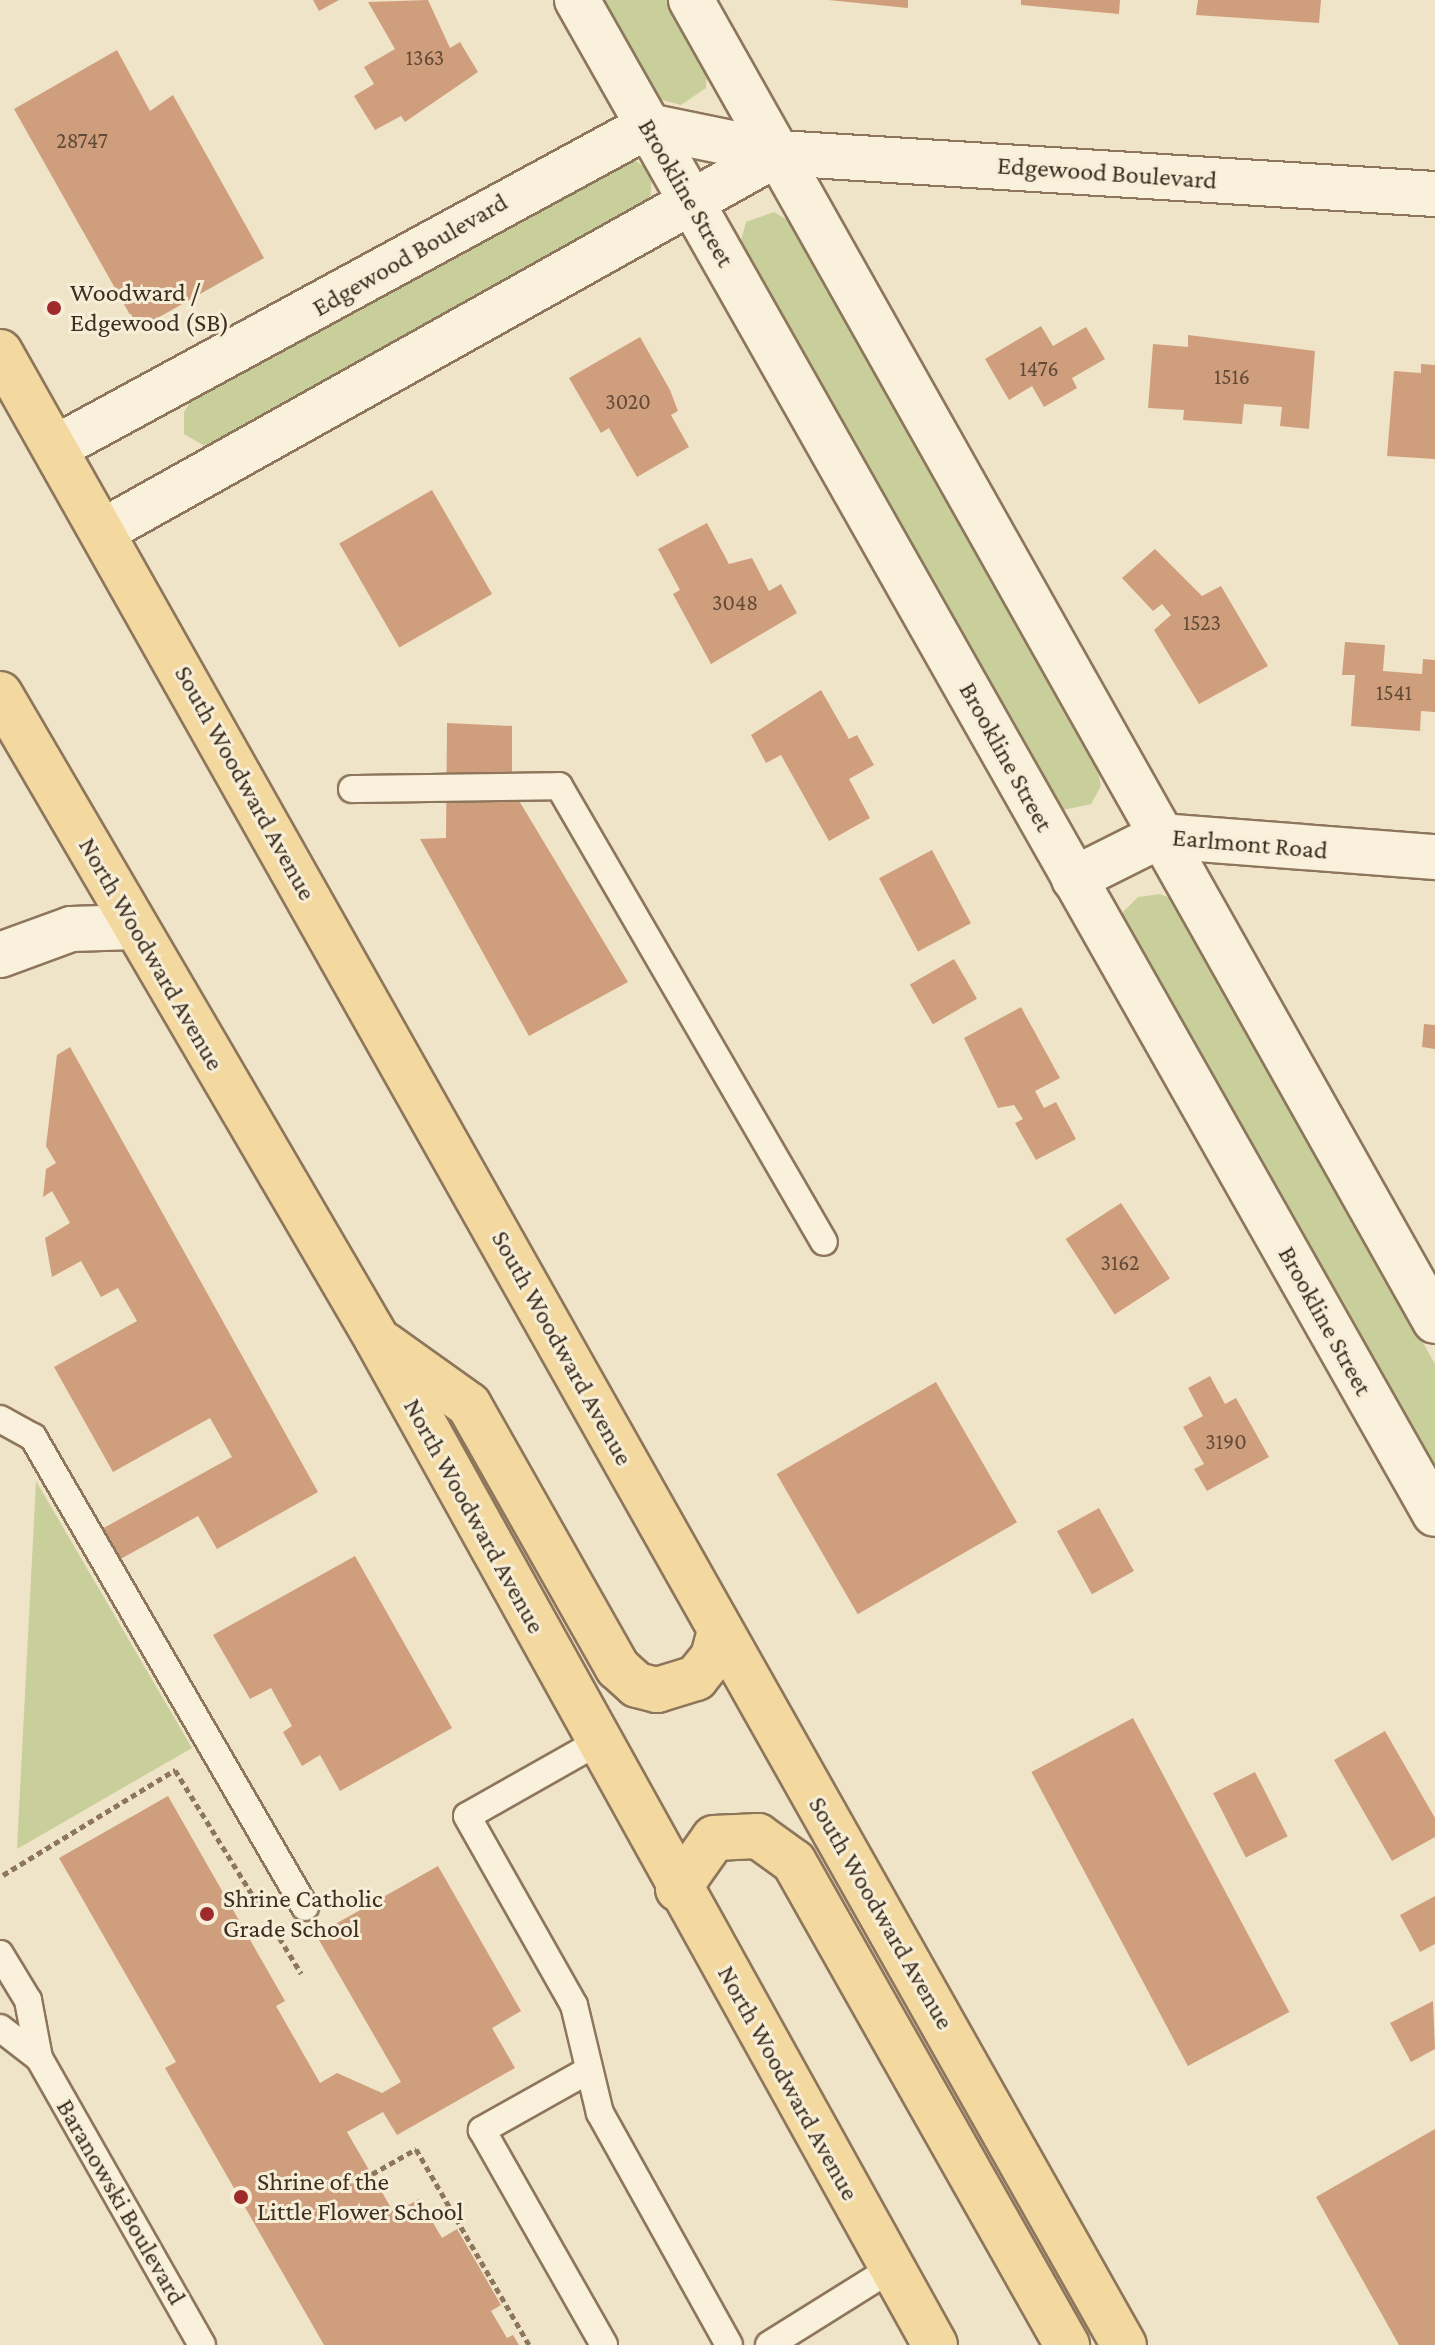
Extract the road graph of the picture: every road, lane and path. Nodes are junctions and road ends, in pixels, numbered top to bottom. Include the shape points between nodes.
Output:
1 (577, 0) edge
2 (691, 0) edge
3 (648, 126) junction
4 (779, 153) junction
5 (1435, 194) edge
6 (693, 202) junction
7 (0, 352) edge
8 (55, 448) junction
9 (103, 531) junction
10 (0, 694) edge
11 (352, 789) dead end
12 (1160, 836) junction
13 (1435, 857) edge
14 (1074, 879) junction
15 (135, 927) junction
16 (0, 955) edge
17 (824, 1242) dead end
18 (1435, 1321) edge
19 (377, 1339) junction
20 (0, 1419) edge
21 (1432, 1502) edge
22 (720, 1630) junction
23 (598, 1742) junction
24 (3, 1875) dead end
25 (678, 1889) junction
26 (305, 1907) dead end
27 (261, 1909) dead end
28 (269, 1921) dead end
29 (0, 1954) edge
30 (301, 1973) dead end
31 (0, 2028) edge
32 (39, 2058) junction
33 (589, 2070) junction
34 (372, 2174) dead end
35 (892, 2268) junction
36 (202, 2345) edge
37 (529, 2345) edge
38 (604, 2345) edge
39 (729, 2345) edge
40 (769, 2345) edge
41 (935, 2345) edge
42 (1067, 2345) edge
43 (1124, 2345) edge

1 - 3 street, Brookline Street
2 - 4 street
3 - 4 street, Edgewood Boulevard
3 - 6 street, Brookline Street
3 - 8 street, Edgewood Boulevard
4 - 5 street, Edgewood Boulevard
4 - 6 street
4 - 12 street
6 - 9 street
6 - 14 street, Brookline Street
7 - 8 main road, South Woodward Avenue
8 - 9 main road, South Woodward Avenue
9 - 22 main road, South Woodward Avenue
10 - 15 main road, North Woodward Avenue
11 - 17 lane via 559,786
12 - 13 street, Earlmont Road
12 - 14 street, Earlmont Road
12 - 18 street
14 - 21 street, Brookline Street
15 - 16 street via 71,929
15 - 19 main road, North Woodward Avenue
19 - 22 main road via 469,1405 618,1668 637,1685 657,1690 696,1678 713,1657
19 - 23 main road, North Woodward Avenue
20 - 26 lane via 33,1437
22 - 43 main road, South Woodward Avenue
23 - 25 main road, North Woodward Avenue
23 - 33 lane via 467,1816 574,2005
24 - 27 path via 175,1770
25 - 35 main road, North Woodward Avenue
25 - 42 main road via 714,1838 758,1836 794,1862
28 - 30 path
29 - 32 lane, Baranowski Boulevard via 28,2000
31 - 32 lane, Baranowski Boulevard
32 - 36 lane, Baranowski Boulevard
33 - 38 lane via 482,2130
33 - 39 lane via 600,2113
34 - 37 path via 416,2149
35 - 40 lane
35 - 41 main road, North Woodward Avenue

